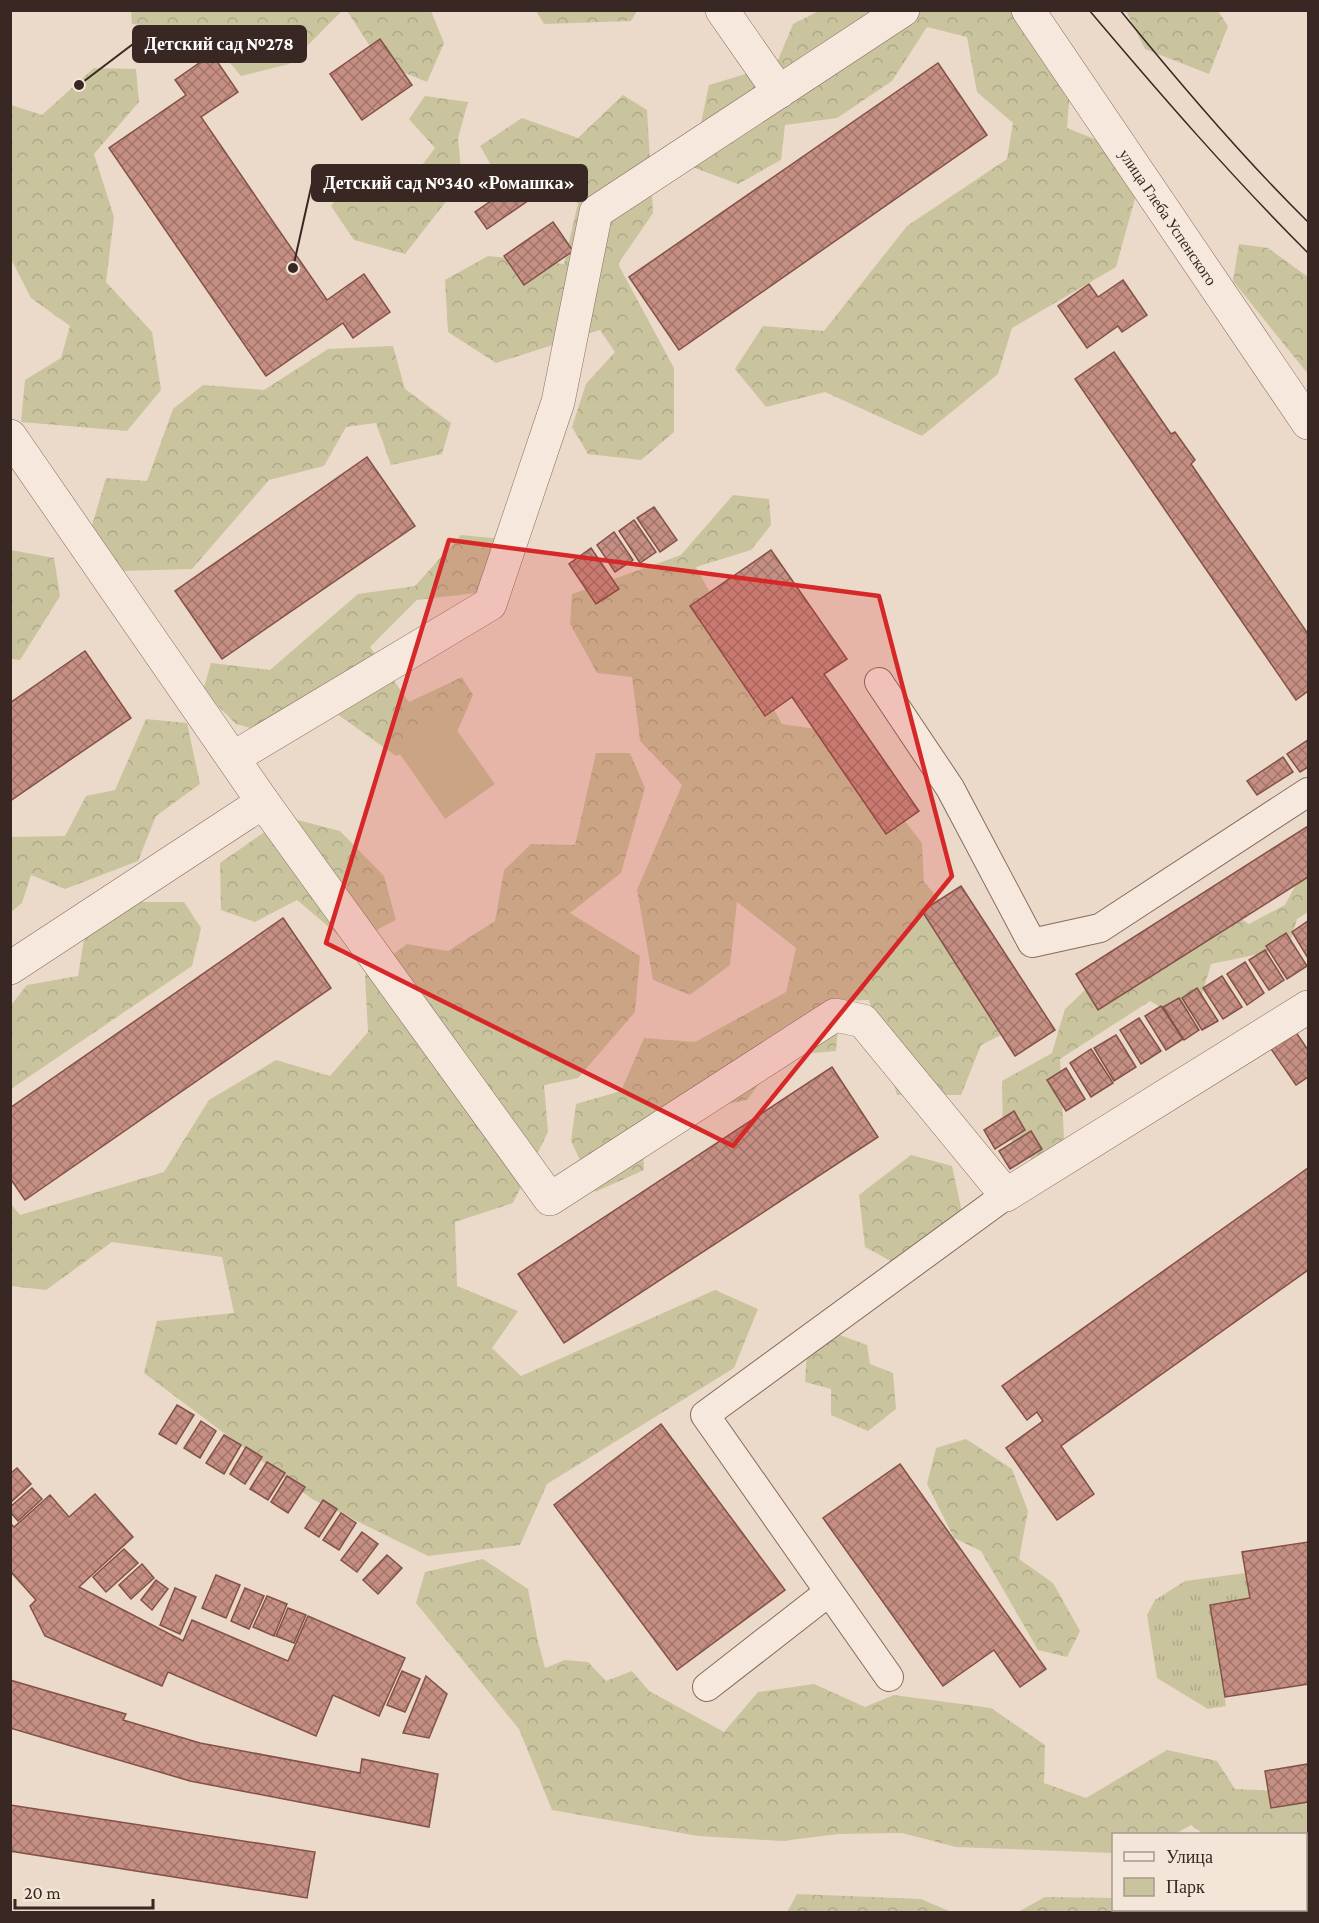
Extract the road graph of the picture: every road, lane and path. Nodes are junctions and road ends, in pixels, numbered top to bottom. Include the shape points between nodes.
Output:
1 (722, 10) edge
2 (903, 10) edge
3 (1028, 10) edge
4 (779, 92) junction
5 (1308, 423) edge
6 (10, 436) edge
7 (879, 682) dead end
8 (233, 758) junction
9 (1308, 792) edge
10 (263, 802) junction
11 (10, 968) edge
12 (1308, 1007) edge
13 (1006, 1195) junction
14 (830, 1592) junction
15 (889, 1677) dead end
16 (707, 1687) dead end

1 - 4 street
2 - 4 street
3 - 5 street, улица Глеба Успенского
4 - 8 street via 596,212 558,402 489,604
6 - 8 street
7 - 9 lane via 950,788 1032,942 1100,928
8 - 10 street
10 - 11 street
10 - 13 street via 550,1199 836,1015 864,1020
12 - 13 street
13 - 14 lane via 705,1415
14 - 15 lane
14 - 16 lane

